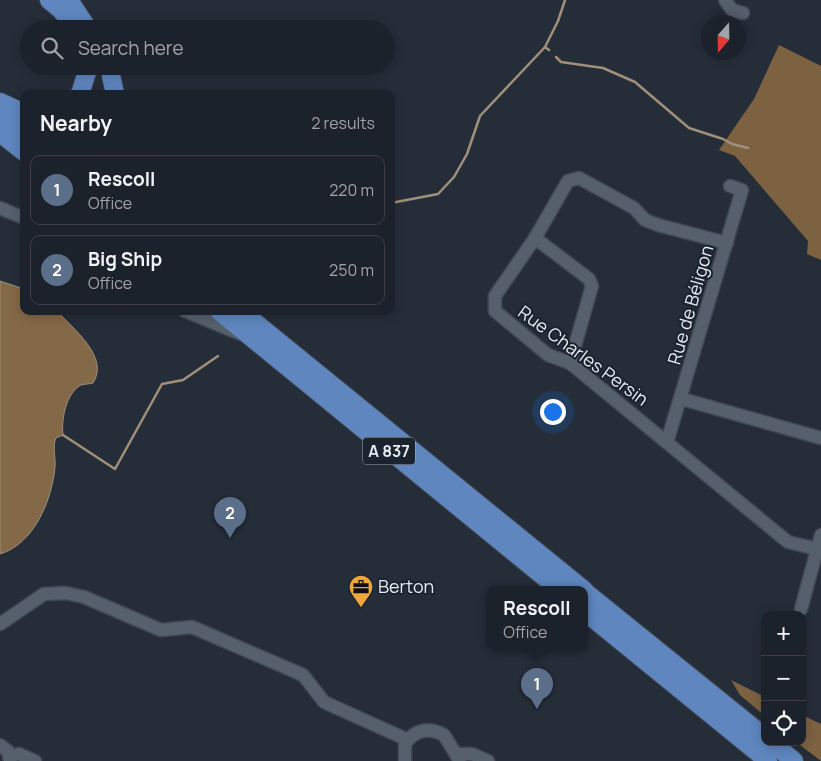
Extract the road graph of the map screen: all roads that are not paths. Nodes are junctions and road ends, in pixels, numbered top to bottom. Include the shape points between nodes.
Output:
1 (49, 0) edge
2 (69, 0) edge
3 (725, 0) edge
4 (743, 13) dead end
5 (69, 20) edge
6 (82, 20) edge
7 (86, 75) edge
8 (110, 75) edge
9 (81, 90) edge
10 (114, 90) edge
11 (0, 102) edge
12 (20, 111) edge
13 (0, 115) edge
14 (8, 135) edge
15 (20, 148) edge
16 (730, 186) dead end
17 (0, 208) edge
18 (20, 216) edge
19 (535, 238) junction
20 (727, 243) junction
21 (195, 315) edge
22 (224, 315) edge
23 (246, 315) edge
24 (253, 315) edge
25 (252, 339) junction
26 (570, 363) junction
27 (309, 367) junction
28 (682, 399) junction
29 (821, 438) edge
30 (668, 442) junction
31 (821, 535) edge
32 (817, 549) junction
33 (555, 586) edge
34 (579, 586) edge
35 (588, 593) edge
36 (800, 609) dead end
37 (588, 614) edge
38 (0, 624) edge
39 (761, 734) edge
40 (408, 740) junction
41 (0, 745) edge
42 (776, 746) edge
43 (458, 757) edge
44 (10, 759) edge
45 (35, 761) edge
46 (405, 761) edge
47 (488, 761) edge
48 (768, 761) edge
49 (794, 761) edge

1 - 5 highway
2 - 6 highway
3 - 4 street via 732,10
7 - 9 highway
8 - 10 highway
11 - 12 highway
13 - 14 highway
14 - 15 highway
16 - 20 street, Rue de Béligon via 742,190
17 - 18 street
19 - 20 street, Rue Charles Persin via 568,181 579,178 670,230
19 - 26 street via 589,279 592,286
19 - 26 street, Rue Charles Persin via 495,296 495,311 548,355
20 - 28 street, Rue de Béligon
21 - 25 street
22 - 25 highway, A 837
23 - 27 highway, A 837
24 - 27 highway
25 - 33 highway, A 837
26 - 30 street, Rue Charles Persin
27 - 34 highway, A 837
28 - 29 street
28 - 30 street, Rue de Béligon
30 - 32 street, Rue Charles Persin via 788,542
31 - 32 street
32 - 36 street
35 - 39 highway, A 837
37 - 48 highway
38 - 40 street via 44,594 66,593 84,597 161,630 192,627 303,675 324,702
40 - 43 street via 419,732 434,731 446,738
40 - 46 street via 404,748
41 - 44 street
42 - 49 highway
43 - 47 street via 472,754
44 - 45 street via 19,754

